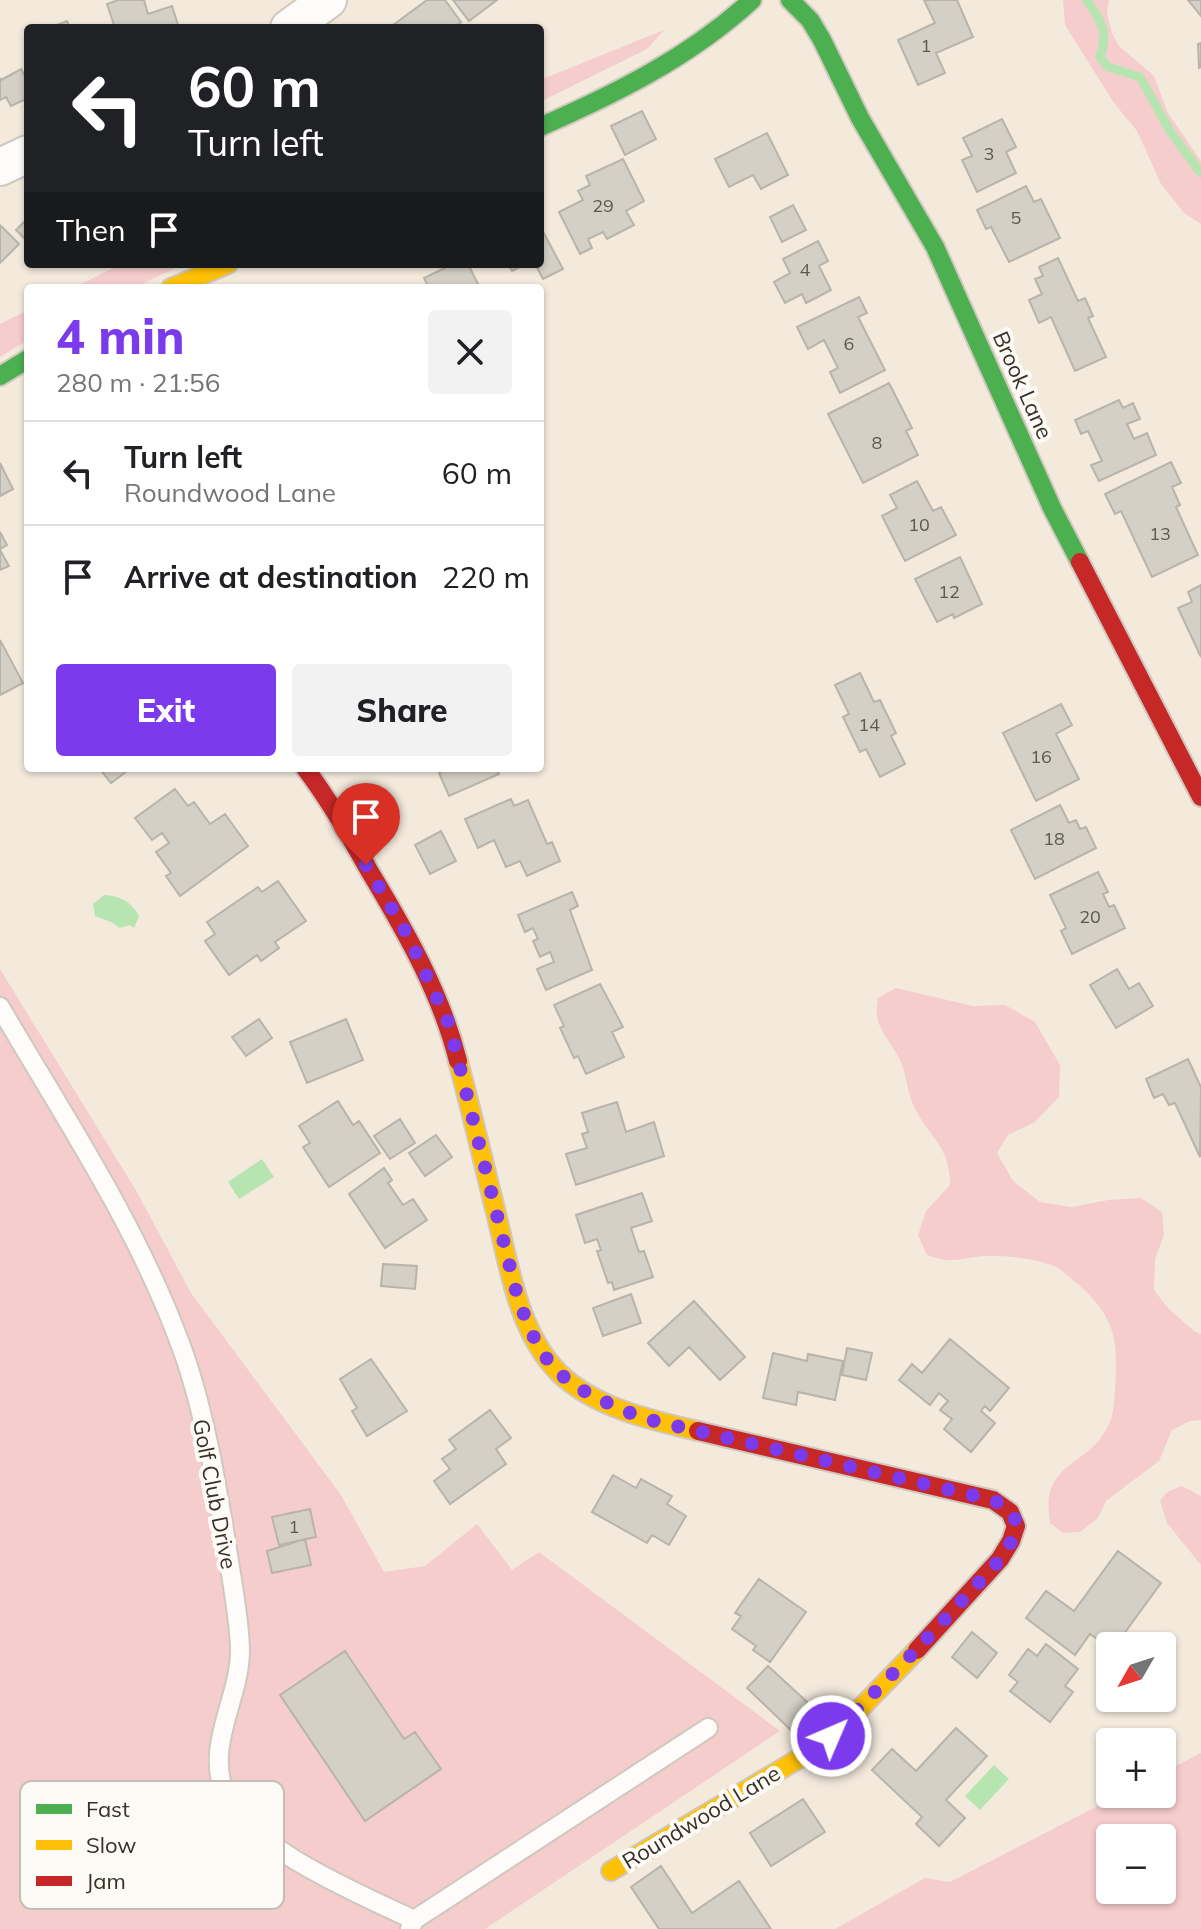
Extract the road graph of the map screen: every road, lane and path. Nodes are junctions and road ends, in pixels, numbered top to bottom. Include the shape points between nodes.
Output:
1 (328, 0) edge
2 (752, 0) edge
3 (790, 0) edge
4 (295, 24) edge
5 (544, 125) edge
6 (24, 156) edge
7 (0, 167) edge
8 (218, 268) edge
9 (180, 284) edge
10 (308, 772) edge
11 (1201, 797) edge
12 (0, 1007) edge
13 (708, 1728) dead end
14 (222, 1781) edge
15 (284, 1852) edge
16 (611, 1871) dead end
17 (412, 1924) edge

1 - 4 street
2 - 5 street via 683,57
3 - 11 street, Brook Lane via 822,40 935,247 1052,508
6 - 7 street
8 - 9 street
10 - 16 street, Roundwood Lane via 432,982 449,1024 528,1329 563,1378 642,1418 993,1500 1015,1519 1015,1531 982,1579 831,1736
12 - 14 lane, Golf Club Drive via 148,1265 180,1340 203,1423 240,1653 234,1694 221,1729
13 - 17 lane
15 - 17 lane, Golf Club Drive

